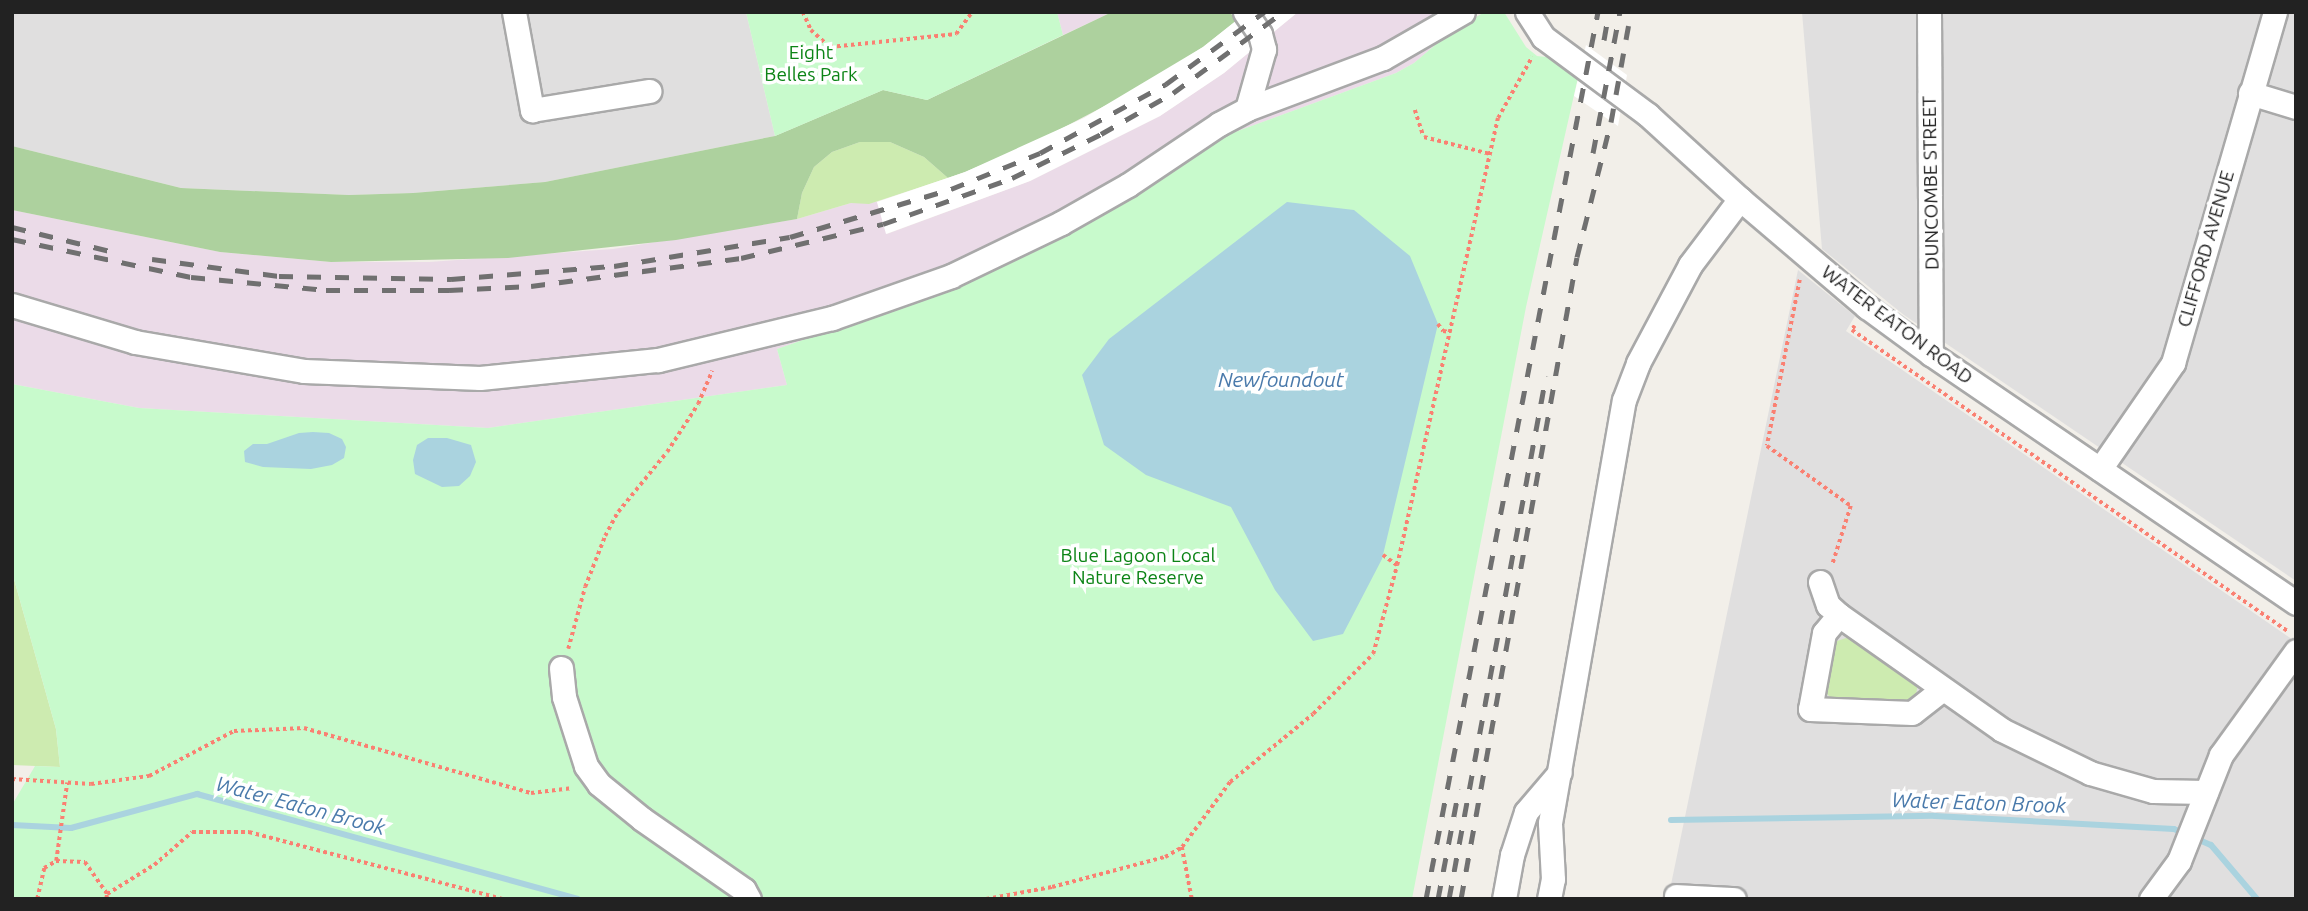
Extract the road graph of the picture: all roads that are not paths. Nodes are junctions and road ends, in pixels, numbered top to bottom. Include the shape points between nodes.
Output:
1 (514, 12) edge
2 (1245, 12) edge
3 (1463, 12) edge
4 (1527, 12) edge
5 (1929, 12) edge
6 (2274, 12) edge
7 (649, 90) dead end
8 (2250, 93) junction
9 (2296, 107) edge
10 (1248, 109) junction
11 (1740, 199) junction
12 (12, 305) edge
13 (1931, 355) junction
14 (2100, 468) junction
15 (1820, 582) road end
16 (2296, 603) edge
17 (1839, 615) junction
18 (2296, 651) edge
19 (561, 667) road end
20 (1943, 689) junction
21 (1560, 772) junction
22 (2206, 792) junction
23 (1676, 896) dead end
24 (749, 899) edge
25 (1504, 899) edge
26 (1549, 899) edge
27 (1734, 899) edge
28 (2151, 899) edge

1 - 7 street via 532,110
2 - 10 street via 1260,34 1264,50
3 - 10 street via 1383,58
4 - 11 street, WATER EATON ROAD via 1544,37 1648,116
5 - 13 street, DUNCOMBE STREET
6 - 8 street, CLIFFORD AVENUE
8 - 9 street
8 - 14 street, CLIFFORD AVENUE via 2173,363
10 - 12 street via 1061,223 951,276 832,317 658,360 480,378 360,376 190,354
11 - 13 street, WATER EATON ROAD
11 - 21 street via 1690,265 1638,363 1624,400
13 - 14 street, WATER EATON ROAD
14 - 16 street, WATER EATON ROAD
15 - 17 street via 1828,606
17 - 20 street
17 - 20 street via 1824,634 1802,715 1912,713
18 - 22 street via 2221,755
19 - 24 street via 564,697 586,766 598,785 744,890
20 - 22 street via 2002,730 2090,773 2152,791
21 - 25 street via 1526,812
21 - 26 street via 1550,824 1553,879
22 - 28 street via 2179,861
23 - 27 street

